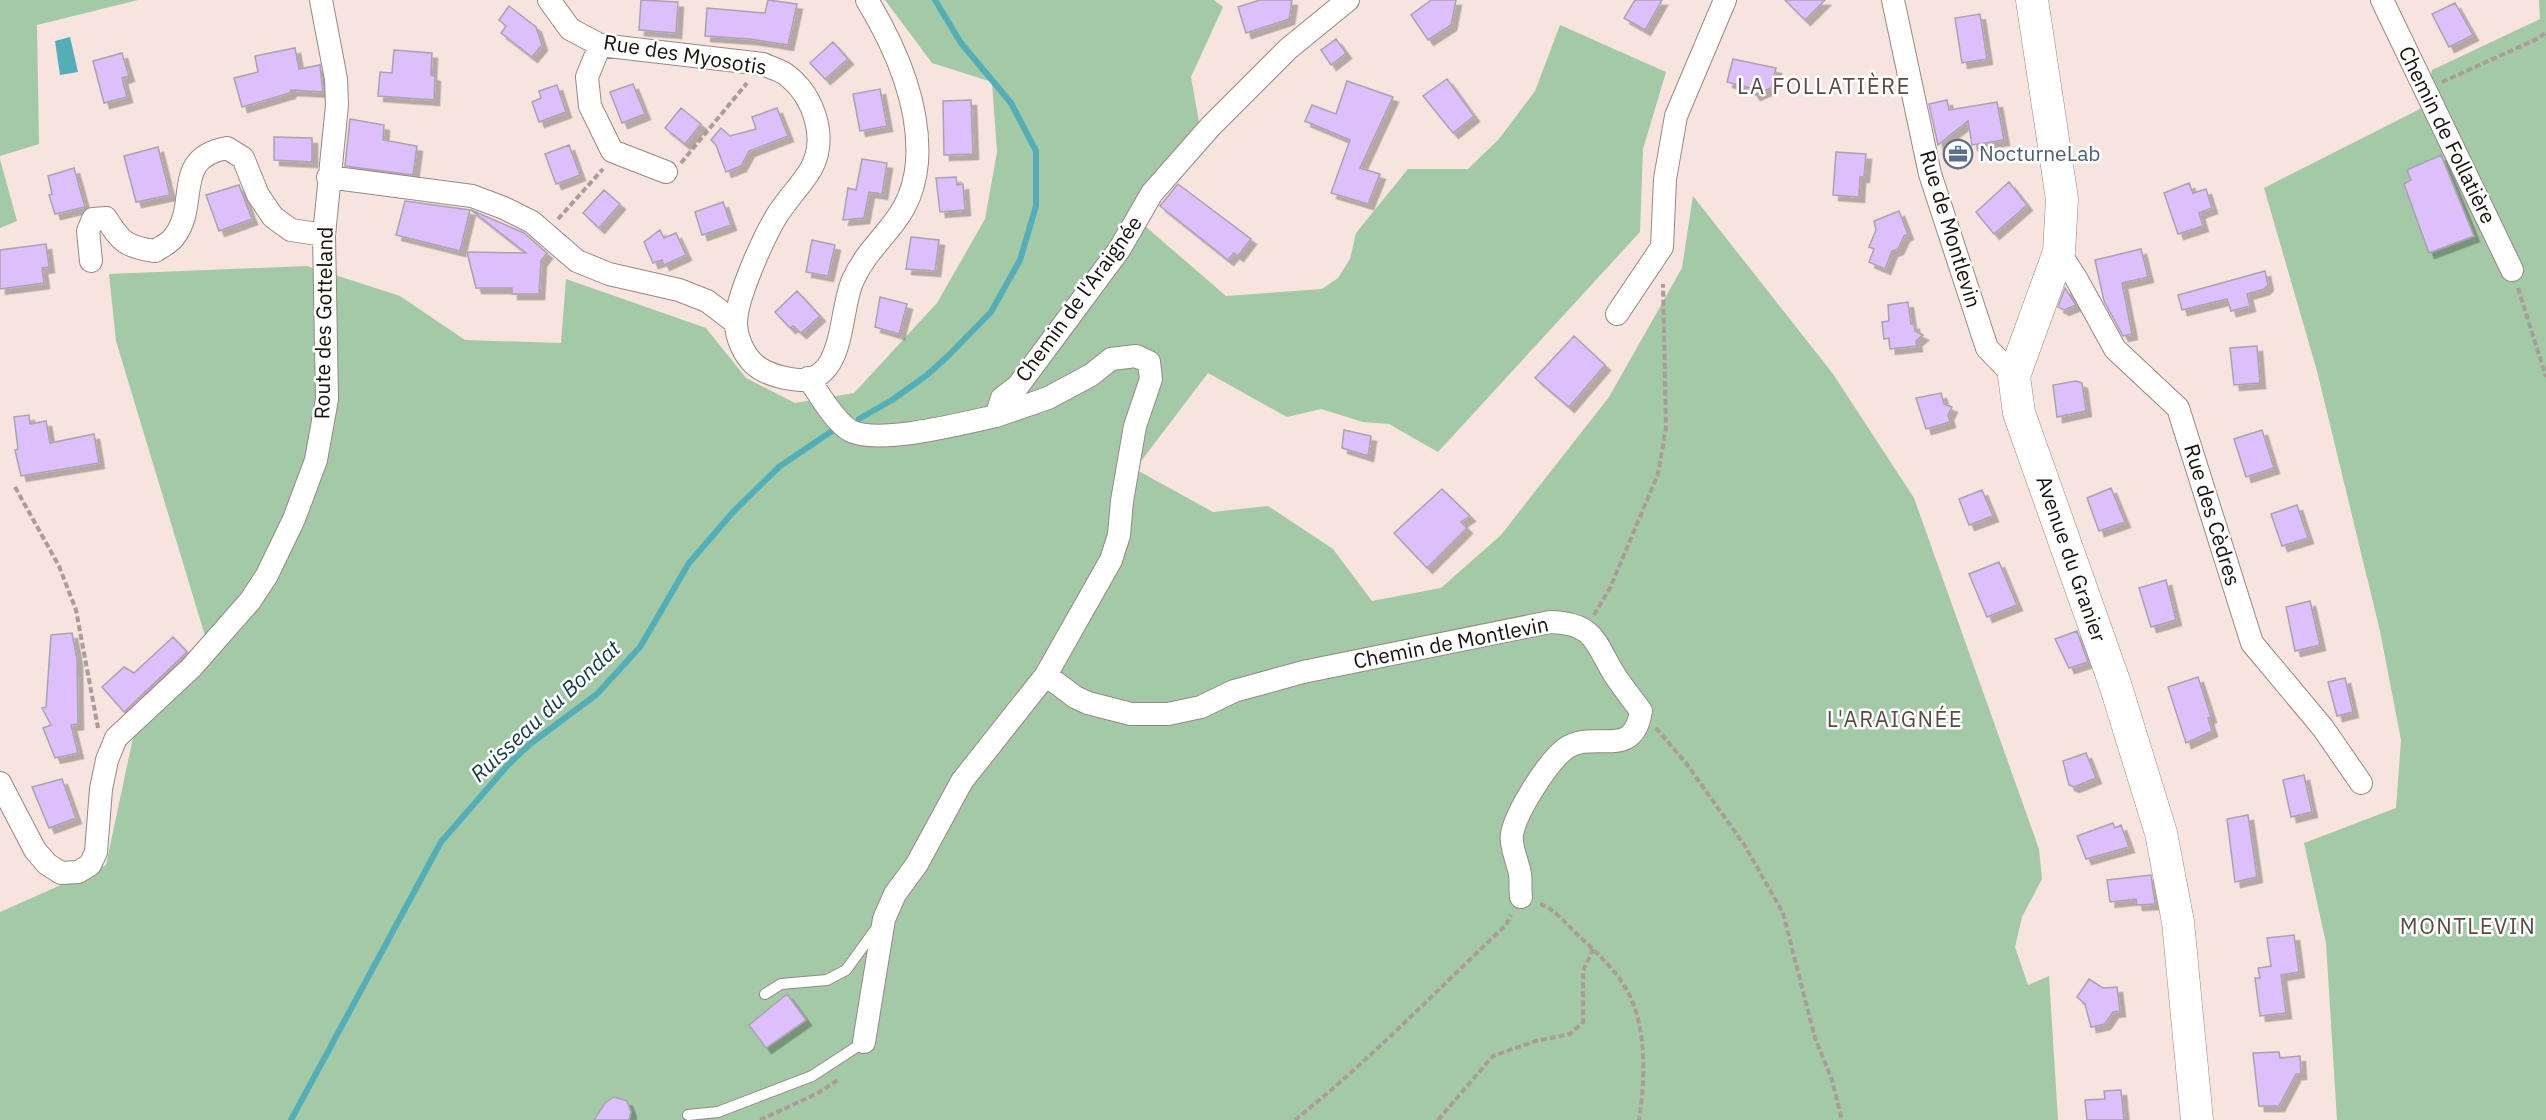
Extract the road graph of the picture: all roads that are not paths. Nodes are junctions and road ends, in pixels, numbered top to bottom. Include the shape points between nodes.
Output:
1 (321, 0) edge
2 (549, 0) edge
3 (867, 0) edge
4 (1348, 0) edge
5 (1725, 0) edge
6 (1893, 0) edge
7 (2032, 0) edge
8 (2382, 0) edge
9 (600, 45) junction
10 (666, 172) road end
11 (328, 177) junction
12 (324, 235) junction
13 (2059, 252) junction
14 (91, 261) dead end
15 (2512, 270) road end
16 (1617, 314) dead end
17 (736, 323) junction
18 (2014, 376) junction
19 (807, 378) junction
20 (996, 416) junction
21 (1046, 675) junction
22 (0, 783) edge
23 (2361, 783) dead end
24 (1521, 897) road end
25 (884, 919) junction
26 (765, 994) dead end
27 (864, 1042) joint
28 (688, 1115) dead end
29 (2197, 1120) edge

1 - 11 street, Route des Gotteland via 337,105
2 - 9 street, Rue des Myosotis via 570,29
3 - 19 street via 888,34 907,89 918,134 916,165 910,194 898,221 854,278 844,300 840,341 832,361 817,375
4 - 20 street, Chemin de l'Araignée via 1288,49 1211,126 1152,193 1119,250 1018,386 1002,398
5 - 16 street via 1677,116 1665,179 1662,247
6 - 18 street, Rue de Montlevin via 1930,174 1987,348
7 - 13 main road, Avenue du Granier via 2062,199
8 - 15 street, Chemin de Follatière
9 - 10 street via 587,77 590,106 612,151
9 - 17 street, Rue des Myosotis via 764,64 786,74 804,91 816,114 818,142 812,168 776,218 759,251
11 - 12 street, Route des Gotteland
11 - 17 street via 472,196 532,222 577,261 609,274 679,290 707,301
12 - 14 street via 291,230 273,218 258,195 243,158 227,148 210,151 198,160 189,180 184,216 174,238 155,251 133,248 118,238 106,218 93,219 88,231
12 - 22 street, Route des Gotteland via 327,399 316,460 267,575 191,668 116,738 101,789 96,852 90,865 78,872 61,873 47,864 35,850
13 - 18 main road, Avenue du Granier
13 - 23 street, Rue des Cèdres via 2115,349 2178,408 2252,643 2322,728
17 - 19 street via 742,348 754,365 774,376
18 - 29 main road, Avenue du Granier via 2019,413 2115,684 2161,833 2178,922
19 - 20 street via 851,431 880,437
20 - 21 street via 1048,398 1091,375 1111,359 1136,356 1149,362 1151,379 1135,426 1119,535 1111,560
21 - 24 street, Chemin de Montlevin via 1088,703 1131,714 1168,714 1201,707 1234,691 1303,672 1550,622 1569,622 1598,642 1641,711 1635,733 1620,741 1592,741 1566,749 1520,810 1511,836
21 - 25 street via 962,781 923,855 894,894
25 - 26 lane via 846,969 827,980 781,984
25 - 27 street
27 - 28 lane via 812,1076 717,1112

